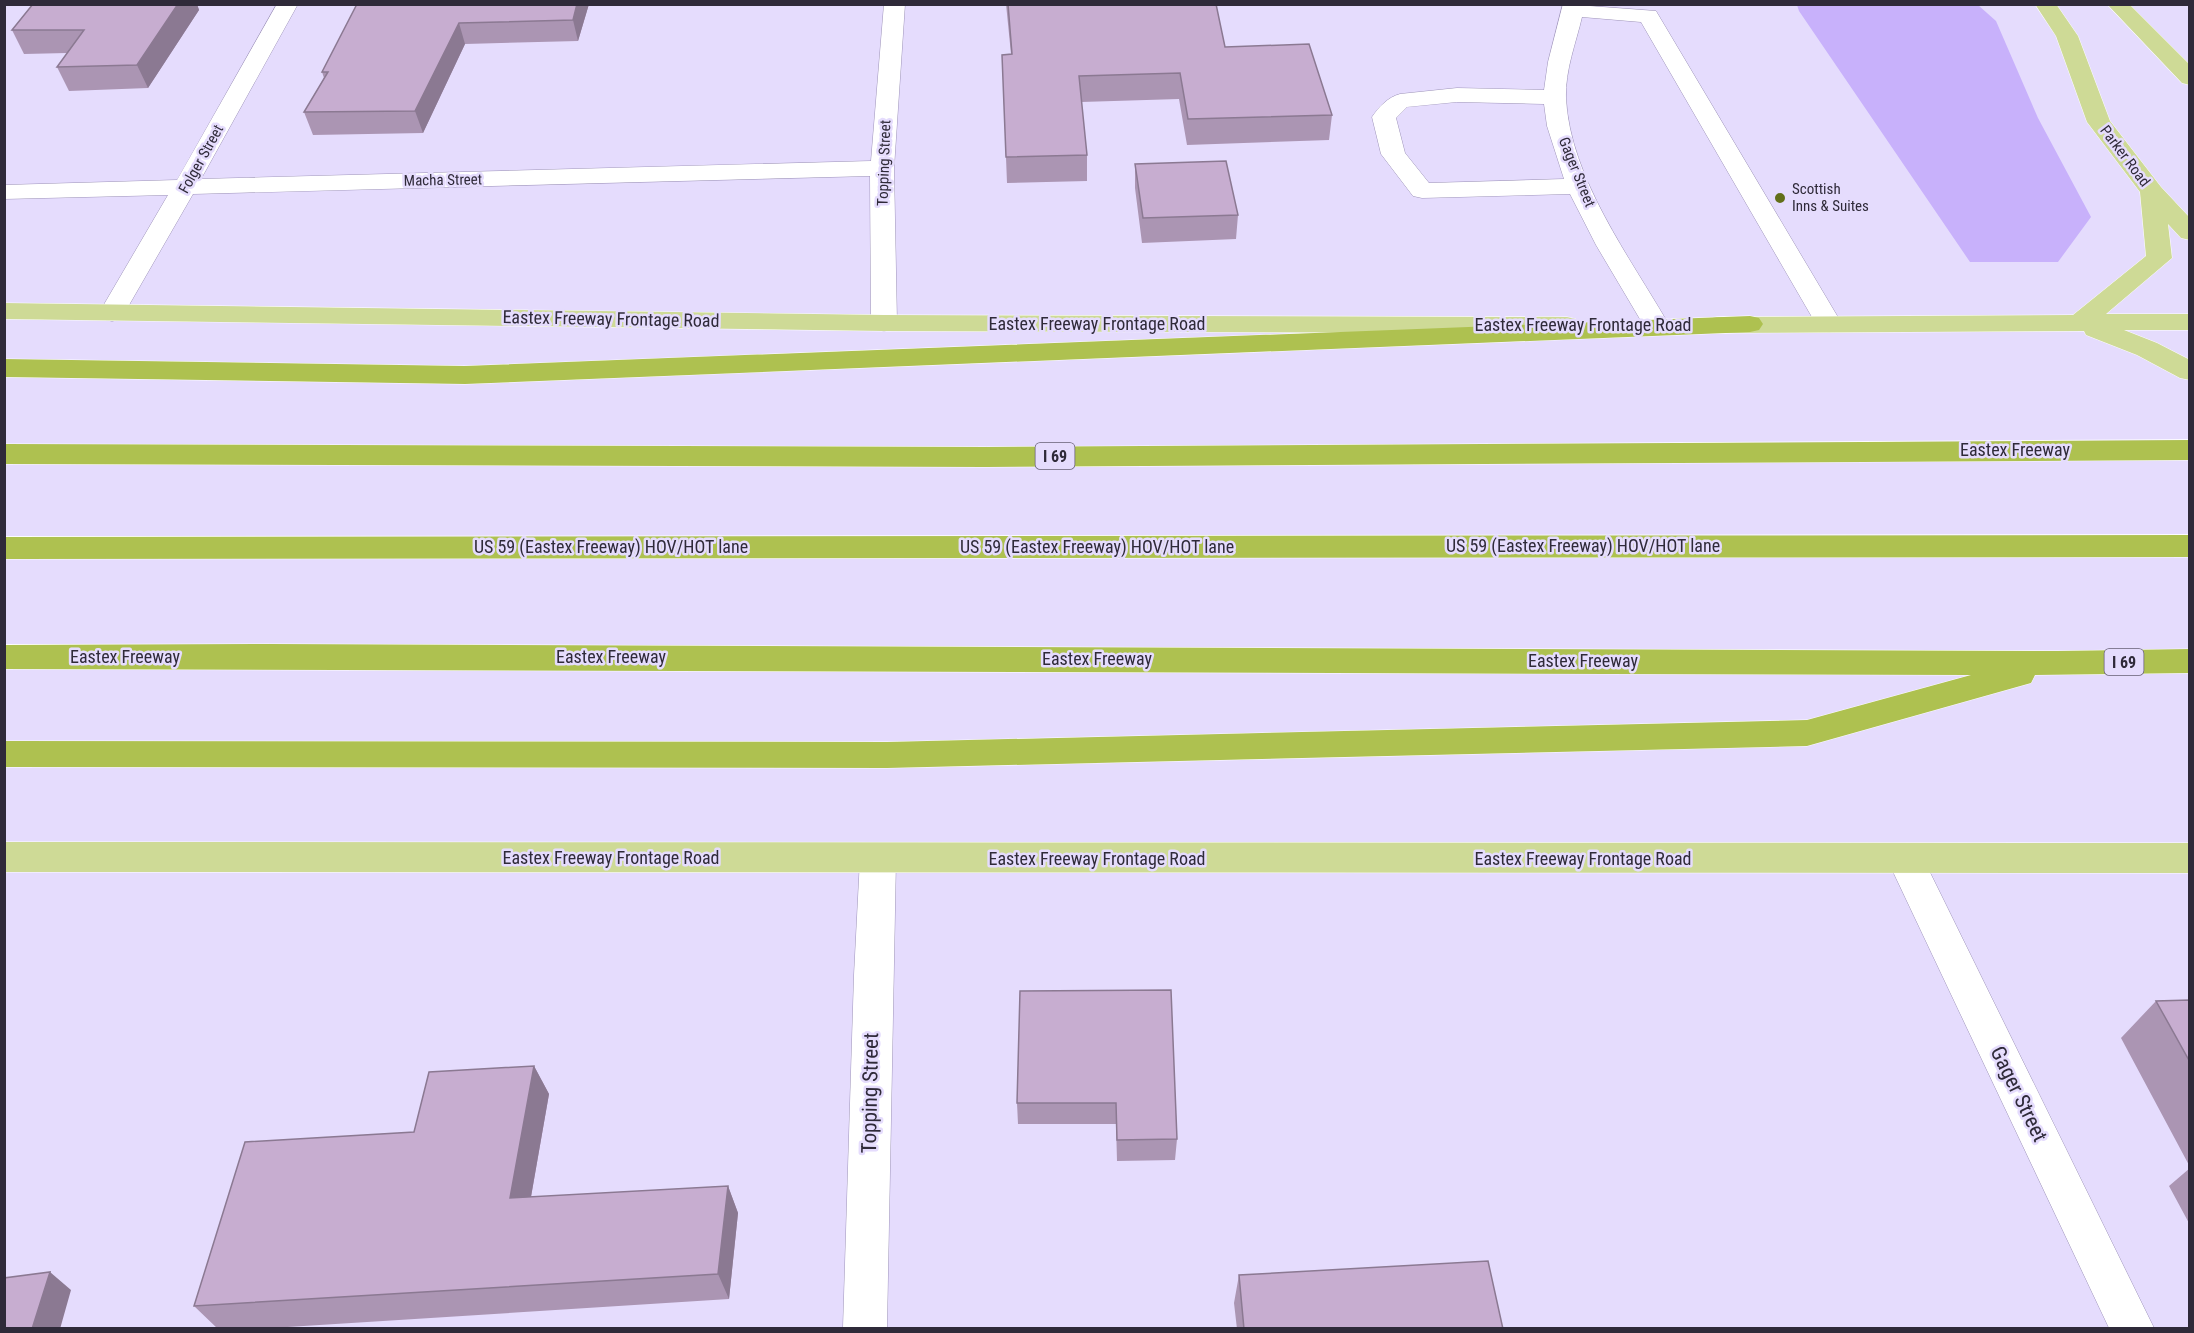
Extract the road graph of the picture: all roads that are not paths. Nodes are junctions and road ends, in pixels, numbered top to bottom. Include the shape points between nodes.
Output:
1 (288, 4) edge
2 (895, 4) edge
3 (2045, 4) edge
4 (2117, 4) edge
5 (1573, 7) edge
6 (1647, 10) edge
7 (2190, 78) edge
8 (1555, 97) junction
9 (882, 168) junction
10 (1579, 186) junction
11 (186, 187) junction
12 (4, 192) edge
13 (2152, 192) junction
14 (2190, 233) edge
15 (4, 311) edge
16 (112, 313) junction
17 (2190, 322) edge
18 (884, 323) junction
19 (2079, 323) junction
20 (1750, 324) junction
21 (1828, 324) junction
22 (1656, 325) junction
23 (4, 369) edge
24 (2190, 372) edge
25 (2190, 450) edge
26 (4, 454) edge
27 (2182, 546) edge
28 (4, 548) edge
29 (4, 657) edge
30 (2190, 661) edge
31 (2058, 663) junction
32 (4, 754) edge
33 (4, 857) edge
34 (2190, 858) edge
35 (878, 859) junction
36 (1905, 859) junction
37 (866, 1329) edge
38 (2132, 1329) edge

1 - 11 street, Folger Street
2 - 9 street, Topping Street
3 - 13 main road, Parker Road via 2067,36 2099,122
4 - 7 main road
5 - 6 street
5 - 8 street, Gager Street via 1558,62
6 - 21 street
8 - 10 street, Gager Street via 1562,139
8 - 10 street via 1457,94 1400,101 1384,117 1393,154 1422,191
9 - 11 street, Macha Street
9 - 18 street, Topping Street
10 - 22 street, Gager Street
11 - 12 street, Macha Street
11 - 16 street, Folger Street
13 - 14 main road, Parker Road
13 - 19 main road via 2159,258
15 - 16 main road, Eastex Freeway Frontage Road
16 - 18 main road, Eastex Freeway Frontage Road
17 - 19 main road, Eastex Freeway Frontage Road
18 - 22 main road, Eastex Freeway Frontage Road
19 - 21 main road, Eastex Freeway Frontage Road
19 - 24 main road via 2146,349
20 - 21 main road, Eastex Freeway Frontage Road
20 - 22 main road, Eastex Freeway Frontage Road
20 - 23 highway via 465,375
25 - 26 highway, Eastex Freeway / I 69 via 998,457
27 - 28 highway, US 59 (Eastex Freeway) HOV/HOT lane
29 - 31 highway, Eastex Freeway / I 69
30 - 31 highway, Eastex Freeway / I 69
31 - 32 highway via 1807,733 887,755
33 - 35 main road, Eastex Freeway Frontage Road
34 - 36 main road, Eastex Freeway Frontage Road
35 - 36 main road, Eastex Freeway Frontage Road
35 - 37 street, Topping Street
36 - 38 street, Gager Street

